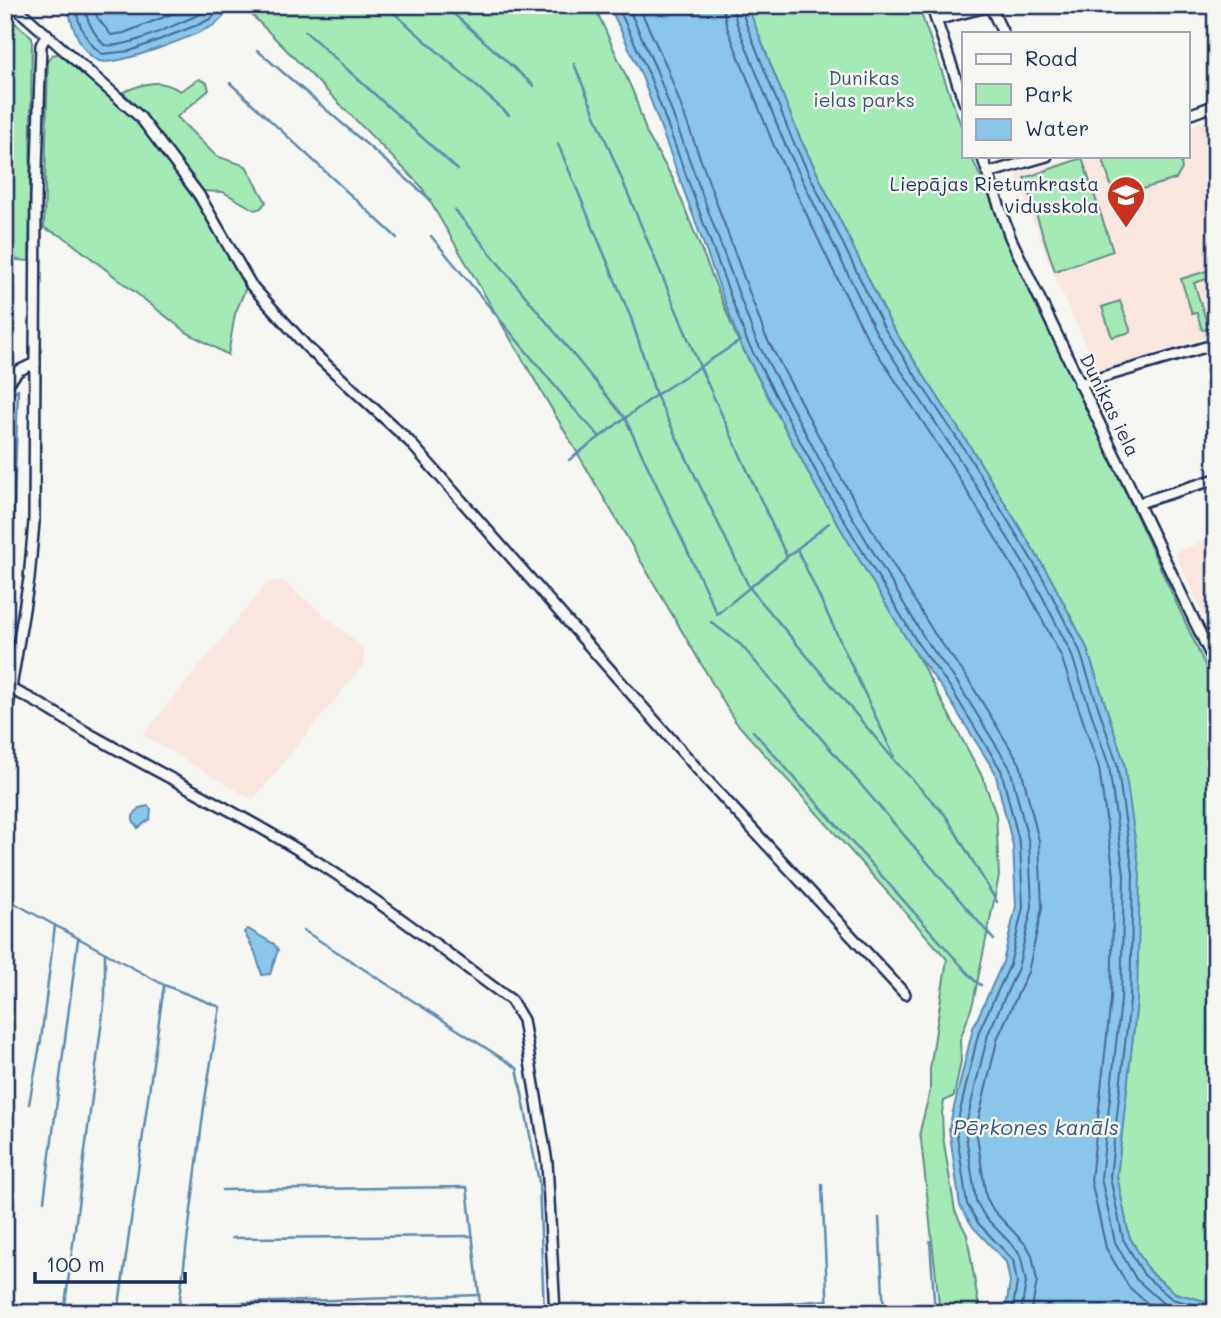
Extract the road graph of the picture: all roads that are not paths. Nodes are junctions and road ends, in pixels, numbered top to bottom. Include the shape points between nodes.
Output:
1 (13, 5) edge
2 (931, 5) edge
3 (990, 6) edge
4 (936, 20) junction
5 (1003, 32) edge
6 (47, 34) junction
7 (962, 96) edge
8 (1216, 105) edge
9 (1190, 114) edge
10 (983, 158) edge
11 (1040, 158) edge
12 (988, 173) junction
13 (1216, 344) edge
14 (35, 362) junction
15 (1079, 384) junction
16 (5, 387) edge
17 (1216, 479) edge
18 (1139, 503) junction
19 (1216, 666) edge
20 (12, 690) junction
21 (5, 724) edge
22 (905, 993) dead end
23 (555, 1313) edge

1 - 6 street
2 - 4 street
3 - 4 street
3 - 5 street
4 - 7 street
6 - 14 street via 41,45
6 - 22 street via 154,133 212,216 251,285 307,347 409,441 707,780
8 - 9 street
10 - 12 street, Dunikas iela
11 - 12 street
12 - 15 street, Dunikas iela via 1010,237
13 - 15 street
14 - 16 street via 18,371
14 - 20 street via 34,522
15 - 18 street, Dunikas iela
17 - 18 street
18 - 19 street, Dunikas iela
20 - 21 street
20 - 23 street via 340,876 511,1000 523,1020 547,1162

